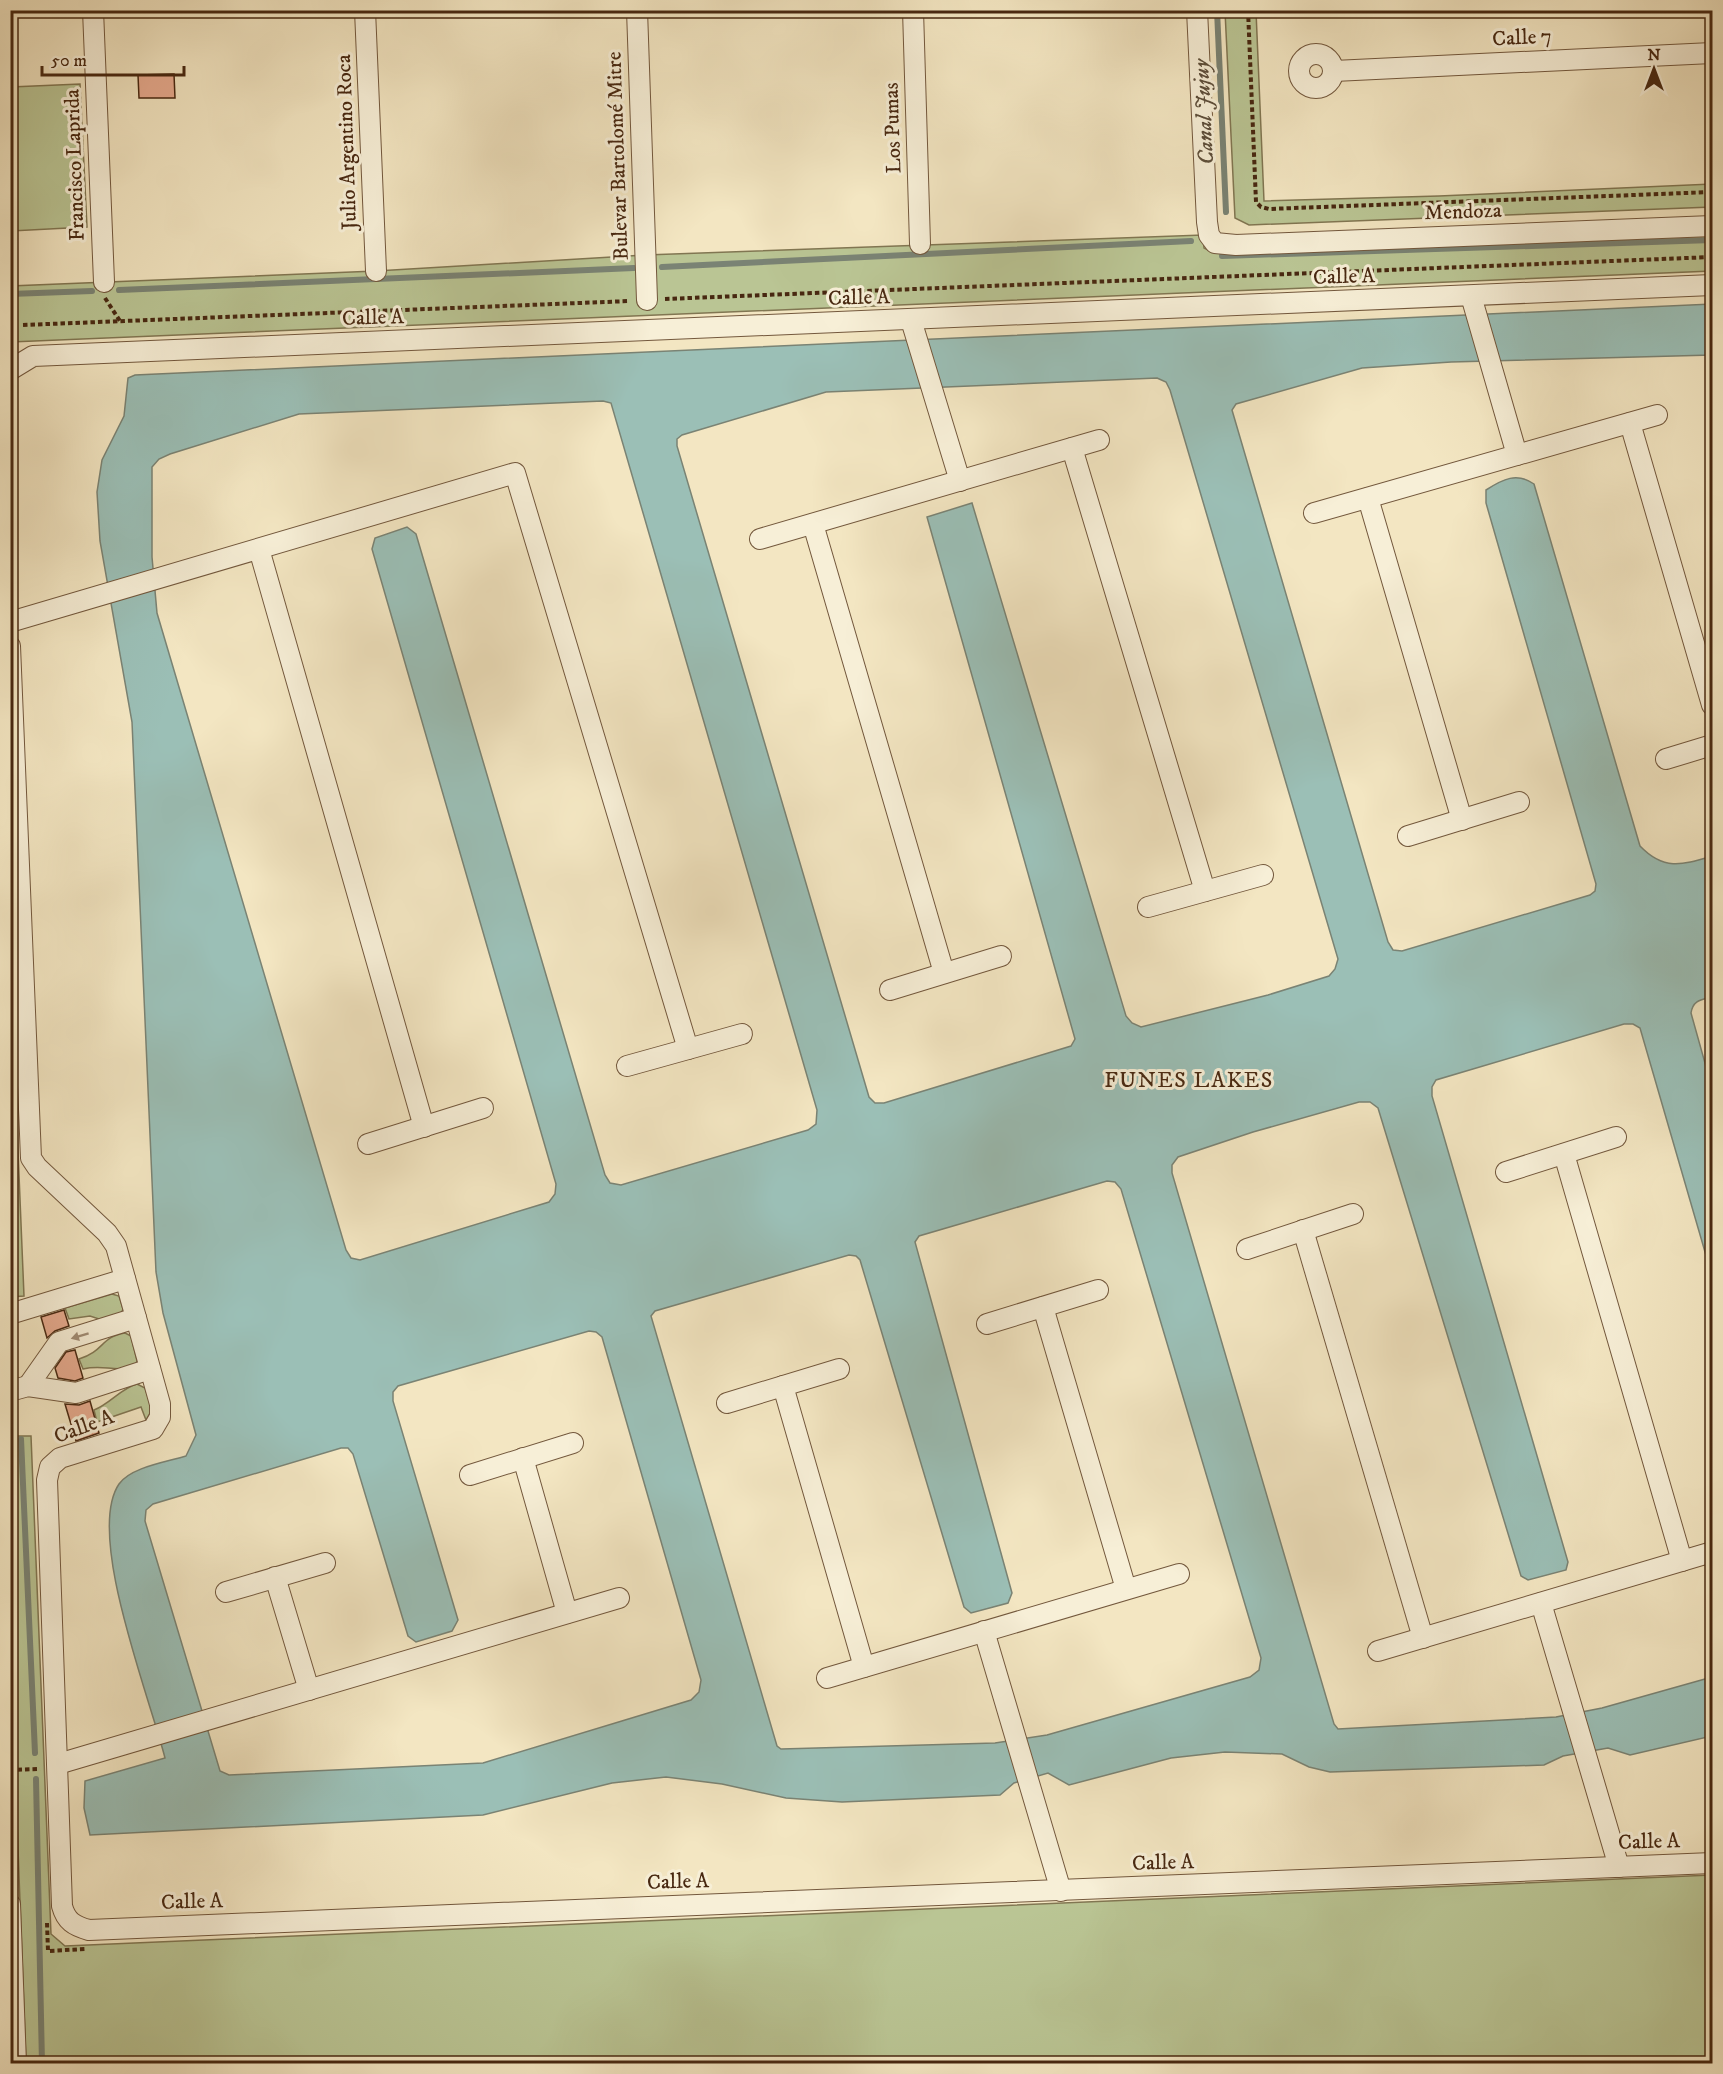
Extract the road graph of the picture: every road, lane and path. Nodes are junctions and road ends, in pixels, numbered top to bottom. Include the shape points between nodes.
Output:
1 (93, 10) edge
2 (365, 10) edge
3 (638, 10) edge
4 (913, 10) edge
5 (1197, 10) edge
6 (1248, 10) edge
7 (1713, 53) edge
8 (1334, 71) dead end
9 (1713, 192) edge
10 (1713, 226) edge
11 (920, 244) dead end
12 (1713, 257) edge
13 (376, 271) dead end
14 (104, 282) joint
15 (1713, 285) edge
16 (1471, 296) junction
17 (647, 300) junction
18 (911, 320) junction
19 (120, 321) junction
20 (23, 325) dead end
21 (10, 370) edge
22 (1657, 415) dead end
23 (1630, 423) junction
24 (1100, 440) dead end
25 (1072, 448) junction
26 (1517, 455) junction
27 (960, 481) junction
28 (1368, 498) junction
29 (1314, 513) dead end
30 (813, 524) junction
31 (760, 539) dead end
32 (259, 549) junction
33 (10, 622) edge
34 (10, 646) edge
35 (1713, 705) edge
36 (1713, 745) edge
37 (1666, 759) dead end
38 (1519, 802) dead end
39 (1462, 820) junction
40 (1408, 836) dead end
41 (1263, 875) dead end
42 (1205, 891) junction
43 (1148, 908) dead end
44 (1001, 956) dead end
45 (944, 973) junction
46 (890, 990) dead end
47 (742, 1034) dead end
48 (688, 1049) junction
49 (627, 1066) dead end
50 (483, 1108) dead end
51 (424, 1127) junction
52 (1616, 1137) dead end
53 (368, 1144) dead end
54 (1563, 1154) junction
55 (1506, 1172) dead end
56 (1353, 1214) dead end
57 (1303, 1230) junction
58 (1247, 1248) dead end
59 (125, 1279) junction
60 (1098, 1290) dead end
61 (1043, 1307) junction
62 (10, 1314) edge
63 (136, 1318) junction
64 (987, 1324) dead end
65 (150, 1369) junction
66 (839, 1369) dead end
67 (783, 1386) junction
68 (19, 1389) edge
69 (727, 1403) dead end
70 (573, 1443) dead end
71 (523, 1458) junction
72 (470, 1475) dead end
73 (1713, 1552) edge
74 (1682, 1561) junction
75 (325, 1563) dead end
76 (1179, 1574) dead end
77 (275, 1578) junction
78 (1126, 1589) junction
79 (226, 1592) dead end
80 (619, 1598) dead end
81 (1541, 1603) junction
82 (567, 1613) junction
83 (984, 1631) junction
84 (1423, 1638) junction
85 (1378, 1651) dead end
86 (864, 1667) junction
87 (827, 1678) dead end
88 (309, 1690) junction
89 (49, 1767) junction
90 (10, 1770) edge
91 (1713, 1863) edge
92 (1619, 1867) junction
93 (1061, 1891) junction
94 (10, 1904) edge
95 (16, 2064) edge

1 - 14 street, Francisco Laprida
2 - 13 street, Julio Argentino Roca
3 - 17 street, Bulevar Bartolomé Mitre
4 - 11 street, Los Pumas
5 - 10 street, Mendoza via 1207,222 1215,243
6 - 9 path via 1256,202 1261,207
7 - 8 street, Calle 7
12 - 17 path
14 - 19 path via 105,300
15 - 16 street, Calle A
16 - 18 street, Calle A
16 - 26 street
17 - 19 path
18 - 21 street, Calle A via 33,356
18 - 27 street
19 - 20 path
22 - 23 street
23 - 26 street
23 - 35 street
24 - 25 street
25 - 27 street
25 - 42 street
26 - 28 street
27 - 30 street
28 - 29 street
28 - 39 street
30 - 31 street
30 - 45 street
32 - 33 street
32 - 48 street via 515,473
32 - 51 street
34 - 59 street, Calle A via 31,1158 107,1233 116,1246
36 - 37 street
38 - 39 street
39 - 40 street
41 - 42 street
42 - 43 street
44 - 45 street
45 - 46 street
47 - 48 street
48 - 49 street
50 - 51 street
51 - 53 street
52 - 54 street
54 - 55 street
54 - 74 street
56 - 57 street
57 - 58 street
57 - 84 street
59 - 62 street
59 - 63 street, Calle A
60 - 61 street
61 - 64 street
61 - 78 street
63 - 65 street, Calle A
63 -> 68 street via 59,1342
65 - 68 street via 76,1393
65 - 89 street, Calle A via 160,1404 160,1417 153,1429 60,1458 50,1467
66 - 67 street
67 - 69 street
67 - 86 street
70 - 71 street
71 - 72 street
71 - 82 street
73 - 74 street
74 - 81 street
75 - 77 street
76 - 78 street
77 - 79 street
77 - 88 street
78 - 83 street
80 - 82 street
81 - 84 street
81 - 92 street
82 - 88 street
83 - 86 street
83 - 93 street
84 - 85 street
86 - 87 street
88 - 89 street
89 - 90 path
89 - 93 street, Calle A via 64,1916 89,1930
91 - 92 street, Calle A
92 - 93 street, Calle A
94 - 95 street

